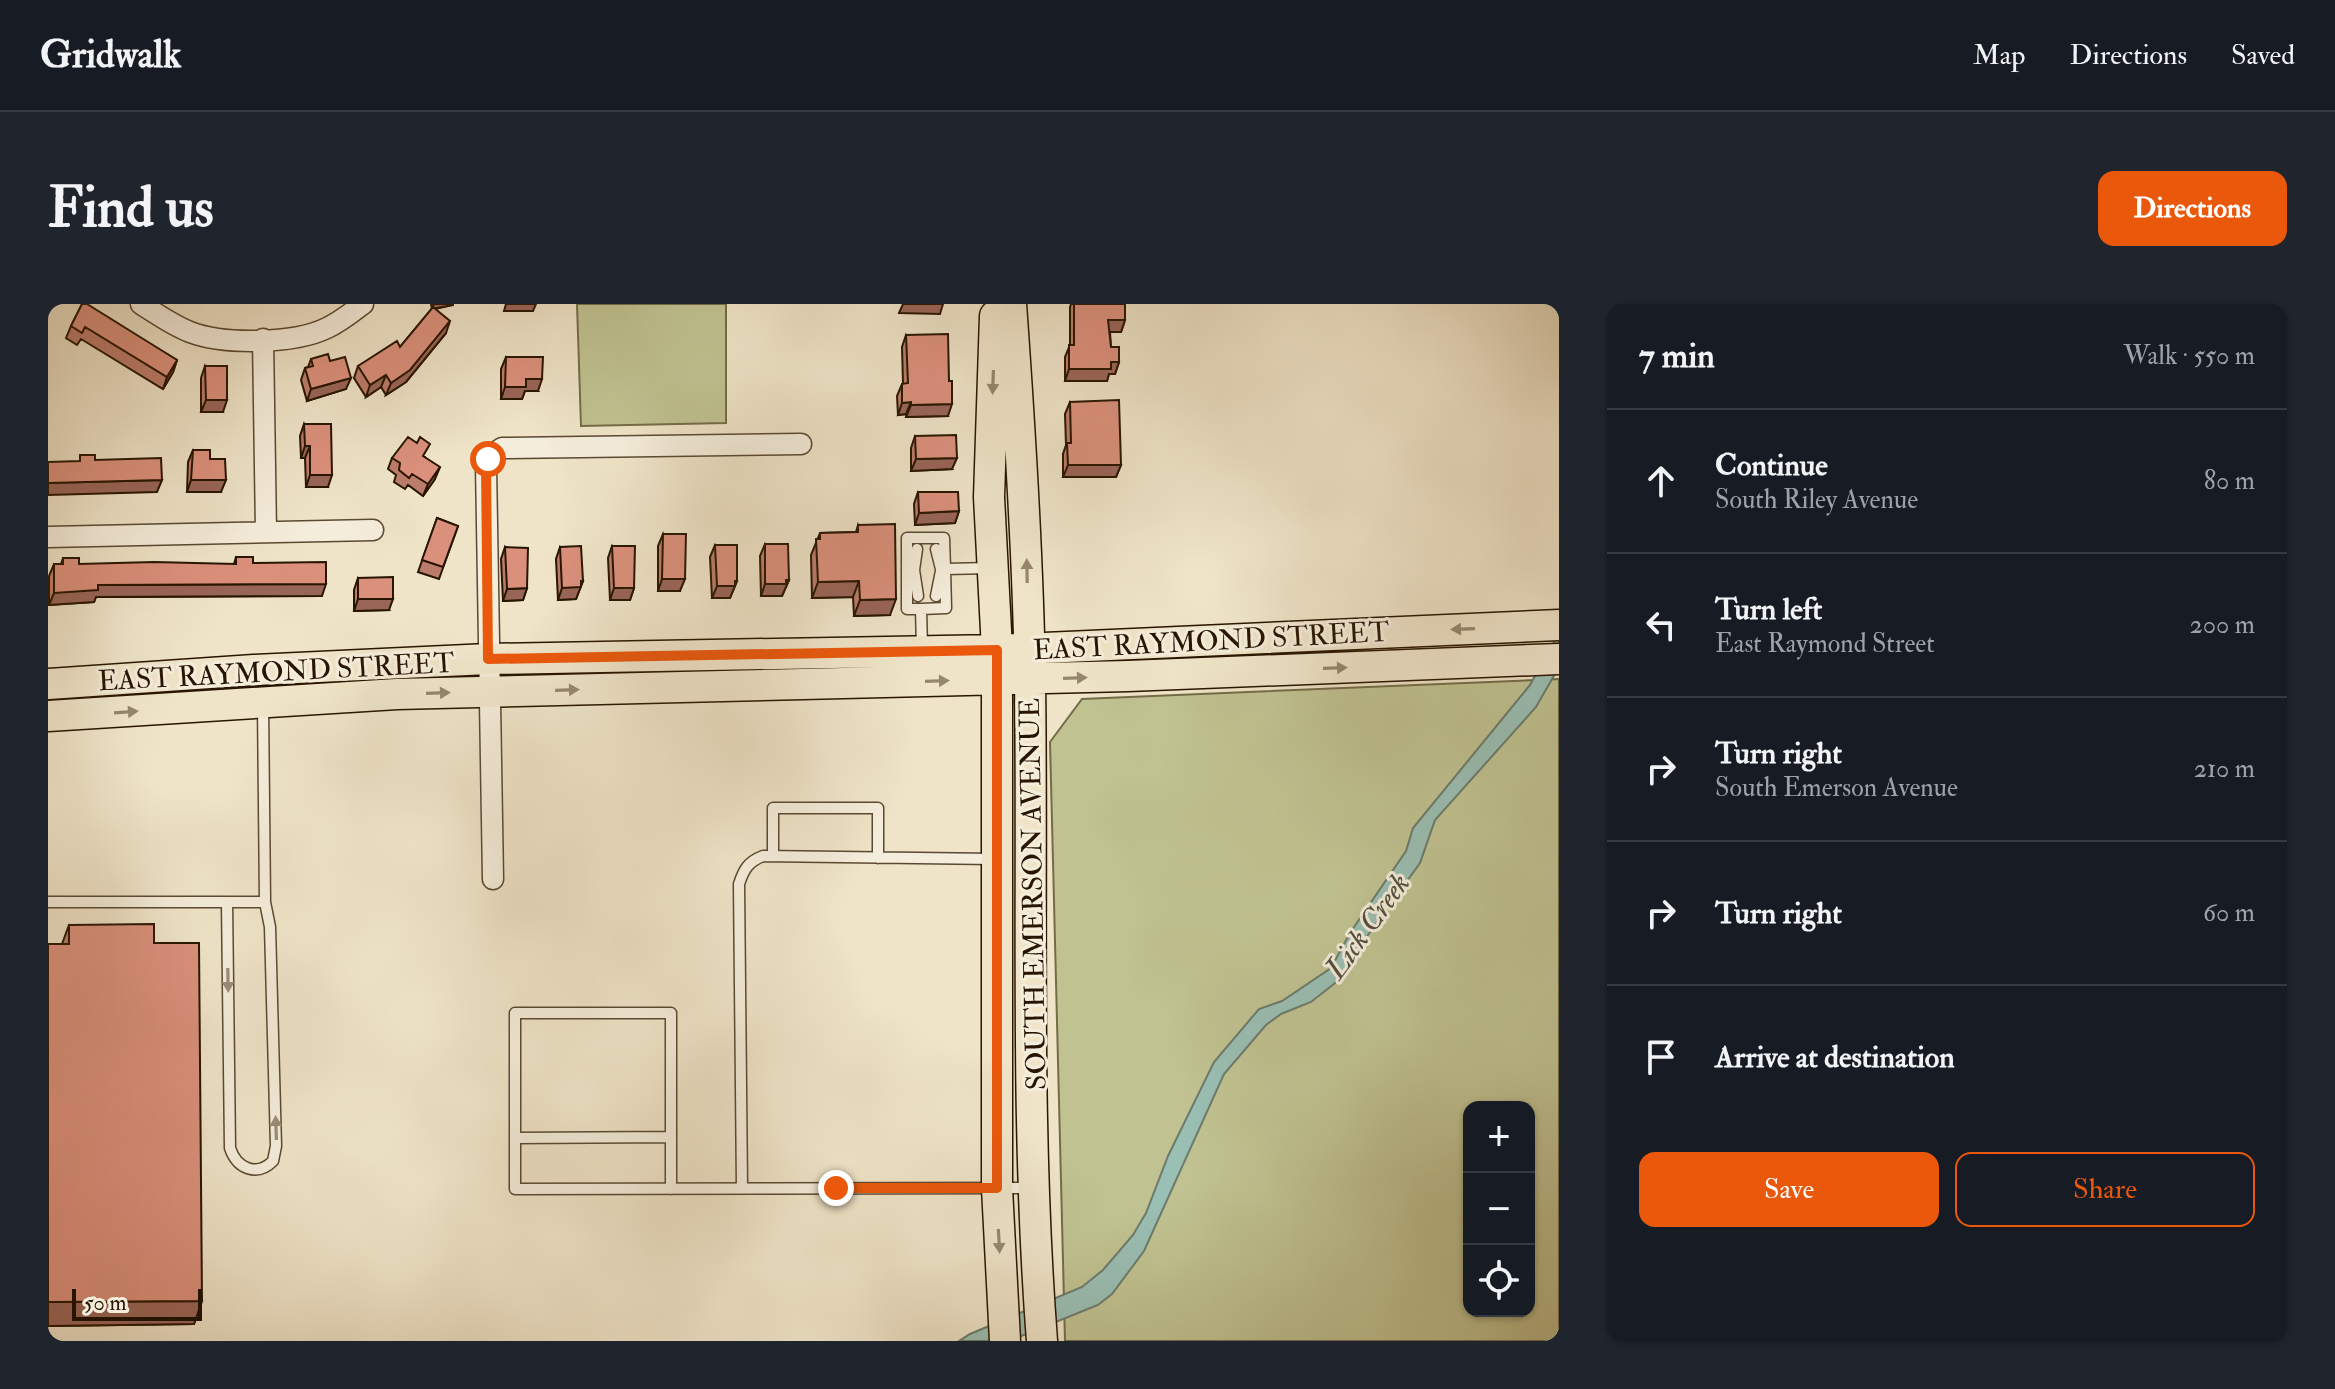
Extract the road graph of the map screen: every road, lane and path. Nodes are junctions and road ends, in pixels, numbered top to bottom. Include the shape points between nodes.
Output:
1 (141, 304) edge
2 (363, 304) edge
3 (995, 304) edge
4 (1011, 304) edge
5 (263, 339) junction
6 (801, 444) dead end
7 (373, 530) dead end
8 (266, 532) junction
9 (48, 537) edge
10 (917, 549) dead end
11 (936, 549) dead end
12 (993, 567) junction
13 (940, 570) junction
14 (914, 571) junction
15 (918, 596) dead end
16 (936, 596) dead end
17 (921, 609) junction
18 (1550, 625) edge
19 (1029, 649) junction
20 (922, 651) junction
21 (488, 659) junction
22 (1559, 659) edge
23 (997, 664) junction
24 (1030, 679) junction
25 (48, 684) edge
26 (489, 692) junction
27 (263, 702) junction
28 (48, 716) edge
29 (773, 856) junction
30 (878, 858) junction
31 (997, 859) junction
32 (493, 879) dead end
33 (48, 902) edge
34 (227, 902) junction
35 (265, 902) junction
36 (671, 1137) junction
37 (515, 1138) junction
38 (742, 1188) junction
39 (997, 1188) junction
40 (1035, 1188) junction
41 (671, 1189) junction
42 (1005, 1341) edge
43 (1042, 1341) edge

1 - 5 street via 193,333 226,340
2 - 5 street via 312,334
3 -> 12 main road, SOUTH EMERSON AVENUE via 989,497
19 -> 4 main road, SOUTH EMERSON AVENUE
5 - 8 street
6 - 21 street via 502,448 492,454 486,465
7 - 8 street
8 - 9 street
10 - 14 lane
11 - 13 lane
12 - 13 lane
12 - 23 main road, SOUTH EMERSON AVENUE
13 - 14 lane via 944,538 907,538
13 - 16 lane
13 - 17 lane via 946,608
14 - 15 lane
14 - 17 lane via 907,609
17 - 20 lane
18 -> 19 main road, EAST RAYMOND STREET
19 - 23 main road, EAST RAYMOND STREET
19 - 24 main road, SOUTH EMERSON AVENUE
20 - 21 main road, EAST RAYMOND STREET
20 - 23 main road, EAST RAYMOND STREET
21 - 25 main road, EAST RAYMOND STREET
21 - 26 street
24 -> 22 main road, EAST RAYMOND STREET
23 - 24 main road, EAST RAYMOND STREET
26 -> 23 main road, EAST RAYMOND STREET
23 - 31 main road, SOUTH EMERSON AVENUE
24 - 40 main road, SOUTH EMERSON AVENUE via 1029,1016
27 -> 26 main road, EAST RAYMOND STREET
26 - 32 street
28 -> 27 main road, EAST RAYMOND STREET
27 - 35 lane
29 - 30 lane
29 - 30 lane via 773,808 878,808
29 - 38 lane via 752,861 739,884
30 - 31 lane
31 - 39 main road, SOUTH EMERSON AVENUE
33 - 34 lane
34 - 35 lane
34 -> 35 lane via 230,1148 238,1162 252,1170 266,1168 276,1146
36 - 37 lane
36 - 37 lane via 671,1013 515,1013
36 - 41 lane
37 - 41 lane via 515,1189
38 - 39 lane
38 - 41 lane
39 - 40 lane
39 -> 42 main road, SOUTH EMERSON AVENUE
40 - 43 main road, SOUTH EMERSON AVENUE

